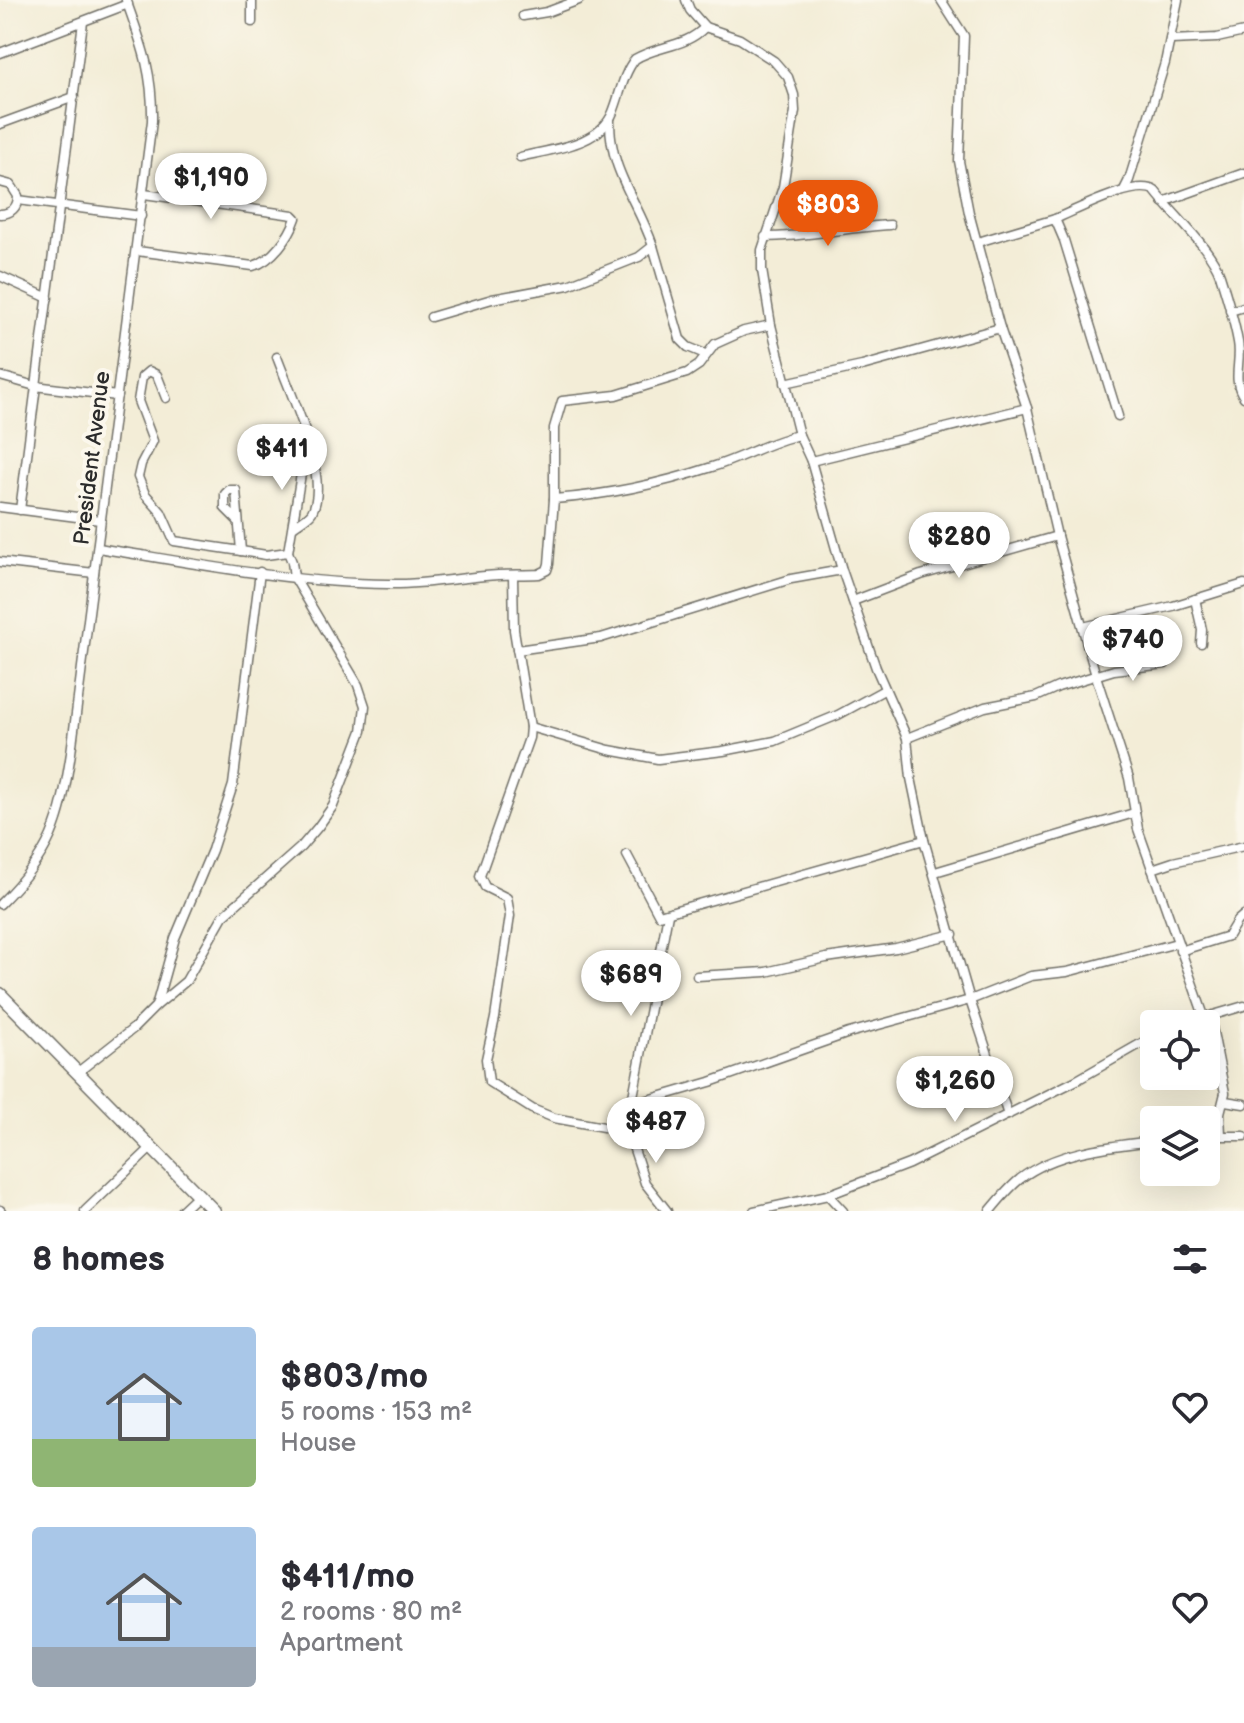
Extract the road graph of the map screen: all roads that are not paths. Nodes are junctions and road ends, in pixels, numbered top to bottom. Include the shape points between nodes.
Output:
1 (252, 0) edge
2 (579, 0) edge
3 (686, 0) edge
4 (941, 0) edge
5 (1178, 0) edge
6 (127, 2) edge
7 (523, 16) dead end
8 (83, 22) junction
9 (252, 22) dead end
10 (705, 27) junction
11 (1244, 32) edge
12 (1171, 40) junction
13 (0, 53) edge
14 (74, 97) junction
15 (610, 119) junction
16 (0, 124) edge
17 (520, 157) dead end
18 (1244, 173) edge
19 (0, 182) edge
20 (1123, 191) junction
21 (144, 194) junction
22 (18, 200) junction
23 (1163, 202) junction
24 (60, 205) junction
25 (0, 214) edge
26 (141, 216) junction
27 (1055, 219) junction
28 (890, 225) dead end
29 (765, 237) junction
30 (978, 242) junction
31 (653, 246) junction
32 (137, 251) junction
33 (0, 276) edge
34 (48, 298) junction
35 (1244, 307) edge
36 (1230, 311) junction
37 (431, 317) dead end
38 (771, 325) junction
39 (1000, 328) junction
40 (705, 354) junction
41 (277, 357) dead end
42 (0, 376) edge
43 (785, 383) junction
44 (35, 386) junction
45 (117, 396) junction
46 (1244, 397) edge
47 (166, 398) dead end
48 (1027, 408) junction
49 (1118, 416) dead end
50 (799, 435) junction
51 (307, 438) junction
52 (811, 461) junction
53 (554, 499) junction
54 (0, 507) edge
55 (20, 510) junction
56 (100, 520) junction
57 (238, 521) dead end
58 (293, 527) junction
59 (1057, 536) junction
60 (98, 548) junction
61 (241, 551) junction
62 (288, 552) junction
63 (0, 562) edge
64 (842, 570) junction
65 (260, 572) junction
66 (94, 573) junction
67 (513, 576) junction
68 (294, 577) junction
69 (1244, 584) edge
70 (1195, 599) junction
71 (853, 601) junction
72 (1083, 627) junction
73 (1201, 643) dead end
74 (517, 650) junction
75 (1165, 664) dead end
76 (1096, 676) junction
77 (884, 690) junction
78 (530, 727) junction
79 (907, 738) junction
80 (1134, 813) junction
81 (924, 840) junction
82 (1244, 846) edge
83 (627, 855) dead end
84 (1152, 869) junction
85 (935, 872) junction
86 (0, 904) edge
87 (668, 914) junction
88 (1244, 915) edge
89 (953, 934) junction
90 (1178, 947) junction
91 (697, 976) dead end
92 (0, 994) edge
93 (970, 1000) junction
94 (156, 1006) junction
95 (1244, 1006) edge
96 (1202, 1010) edge
97 (1220, 1012) edge
98 (1140, 1044) edge
99 (1220, 1068) edge
100 (78, 1072) junction
101 (1225, 1101) junction
102 (1244, 1104) edge
103 (631, 1105) junction
104 (1008, 1115) junction
105 (627, 1128) junction
106 (1221, 1135) joint
107 (1244, 1136) edge
108 (1140, 1143) edge
109 (152, 1147) junction
110 (198, 1195) junction
111 (828, 1195) junction
112 (85, 1211) edge
113 (181, 1211) edge
114 (214, 1211) edge
115 (667, 1211) edge
116 (754, 1211) edge
117 (843, 1211) edge
118 (990, 1211) edge

1 - 9 street
2 - 7 street
3 - 10 street
4 - 30 street via 964,36 959,161
5 - 12 street
6 - 8 street
6 - 21 street, President Avenue via 144,49 153,99
8 - 13 street
8 - 14 street
10 - 15 street via 677,46 635,59
10 - 29 street via 758,48 788,77 794,95 783,187
11 - 12 street
12 - 20 street
14 - 16 street
14 - 24 street
15 - 17 street via 594,136
15 - 31 street via 615,165
18 - 23 street
19 - 22 street via 14,188
20 - 23 street via 1149,187
20 - 27 street
21 - 26 street, President Avenue
21 - 32 street via 296,218 264,263 253,266
22 - 24 street
22 - 25 street via 12,211
23 - 36 street via 1212,257
24 - 26 street
24 - 34 street
26 - 32 street, President Avenue
27 - 30 street
27 - 49 street
28 - 29 street
29 - 38 street via 762,270
30 - 39 street
31 - 37 street via 639,257 568,285
31 - 40 street via 680,339
32 - 45 street, President Avenue
33 - 34 street
34 - 44 street
35 - 36 street
36 - 46 street via 1238,342 1237,383
38 - 40 street via 730,337
38 - 43 street
39 - 43 street
39 - 48 street
40 - 53 street via 687,373 616,395 562,401 554,428
41 - 51 street
42 - 44 street
43 - 50 street
44 - 45 street
44 - 55 street
45 - 56 street, President Avenue
47 - 61 street via 157,375 149,371 142,377 138,401 153,441 138,477 145,494 161,512 174,541
48 - 52 street
48 - 59 street
50 - 52 street
50 - 53 street via 672,479
51 - 58 street
51 - 58 street via 316,465 315,503 311,515
52 - 64 street
53 - 67 street via 547,570
54 - 55 street
55 - 56 street
56 - 60 street, President Avenue
57 - 61 street
58 - 62 street
59 - 71 street via 921,575
59 - 72 street
60 - 65 street
60 - 66 street, President Avenue
61 - 62 street
62 - 68 street
63 - 66 street
64 - 71 street
64 - 74 street via 791,579 601,638
65 - 68 street
65 - 94 street via 233,785 175,938
66 - 86 street, President Avenue via 63,801 50,842 28,876
67 - 68 street via 427,584
67 - 74 street
68 - 94 street via 358,685 365,706 362,731 333,806 318,827 223,916 186,981
69 - 70 street
70 - 72 street
70 - 73 street
71 - 77 street
72 - 76 street
74 - 78 street
75 - 76 street
76 - 79 street via 959,715
76 - 80 street via 1129,778
77 - 78 street via 775,741 658,759
77 - 79 street
78 - 105 street via 480,876 485,887 507,898 510,916 487,1076 494,1086 554,1118
79 - 81 street
80 - 84 street
80 - 85 street
81 - 85 street
81 - 87 street
82 - 84 street
83 - 87 street via 655,913
84 - 90 street
85 - 89 street
87 - 103 street
88 - 90 street via 1228,936
89 - 91 street via 766,972
89 - 93 street
90 - 93 street via 1031,976
90 - 96 street
92 - 100 highway
93 - 103 street via 849,1033
93 - 104 street
94 - 100 street
95 - 97 street
98 - 104 street
99 - 101 street
100 - 109 highway
101 - 102 street
101 - 106 street
103 - 105 street
104 - 111 street via 909,1164
105 - 115 street via 645,1183
106 - 107 street
108 - 118 street via 1051,1161 1021,1178
109 - 110 highway
109 - 112 street
110 - 113 street
110 - 114 highway
111 - 116 street
111 - 117 street

